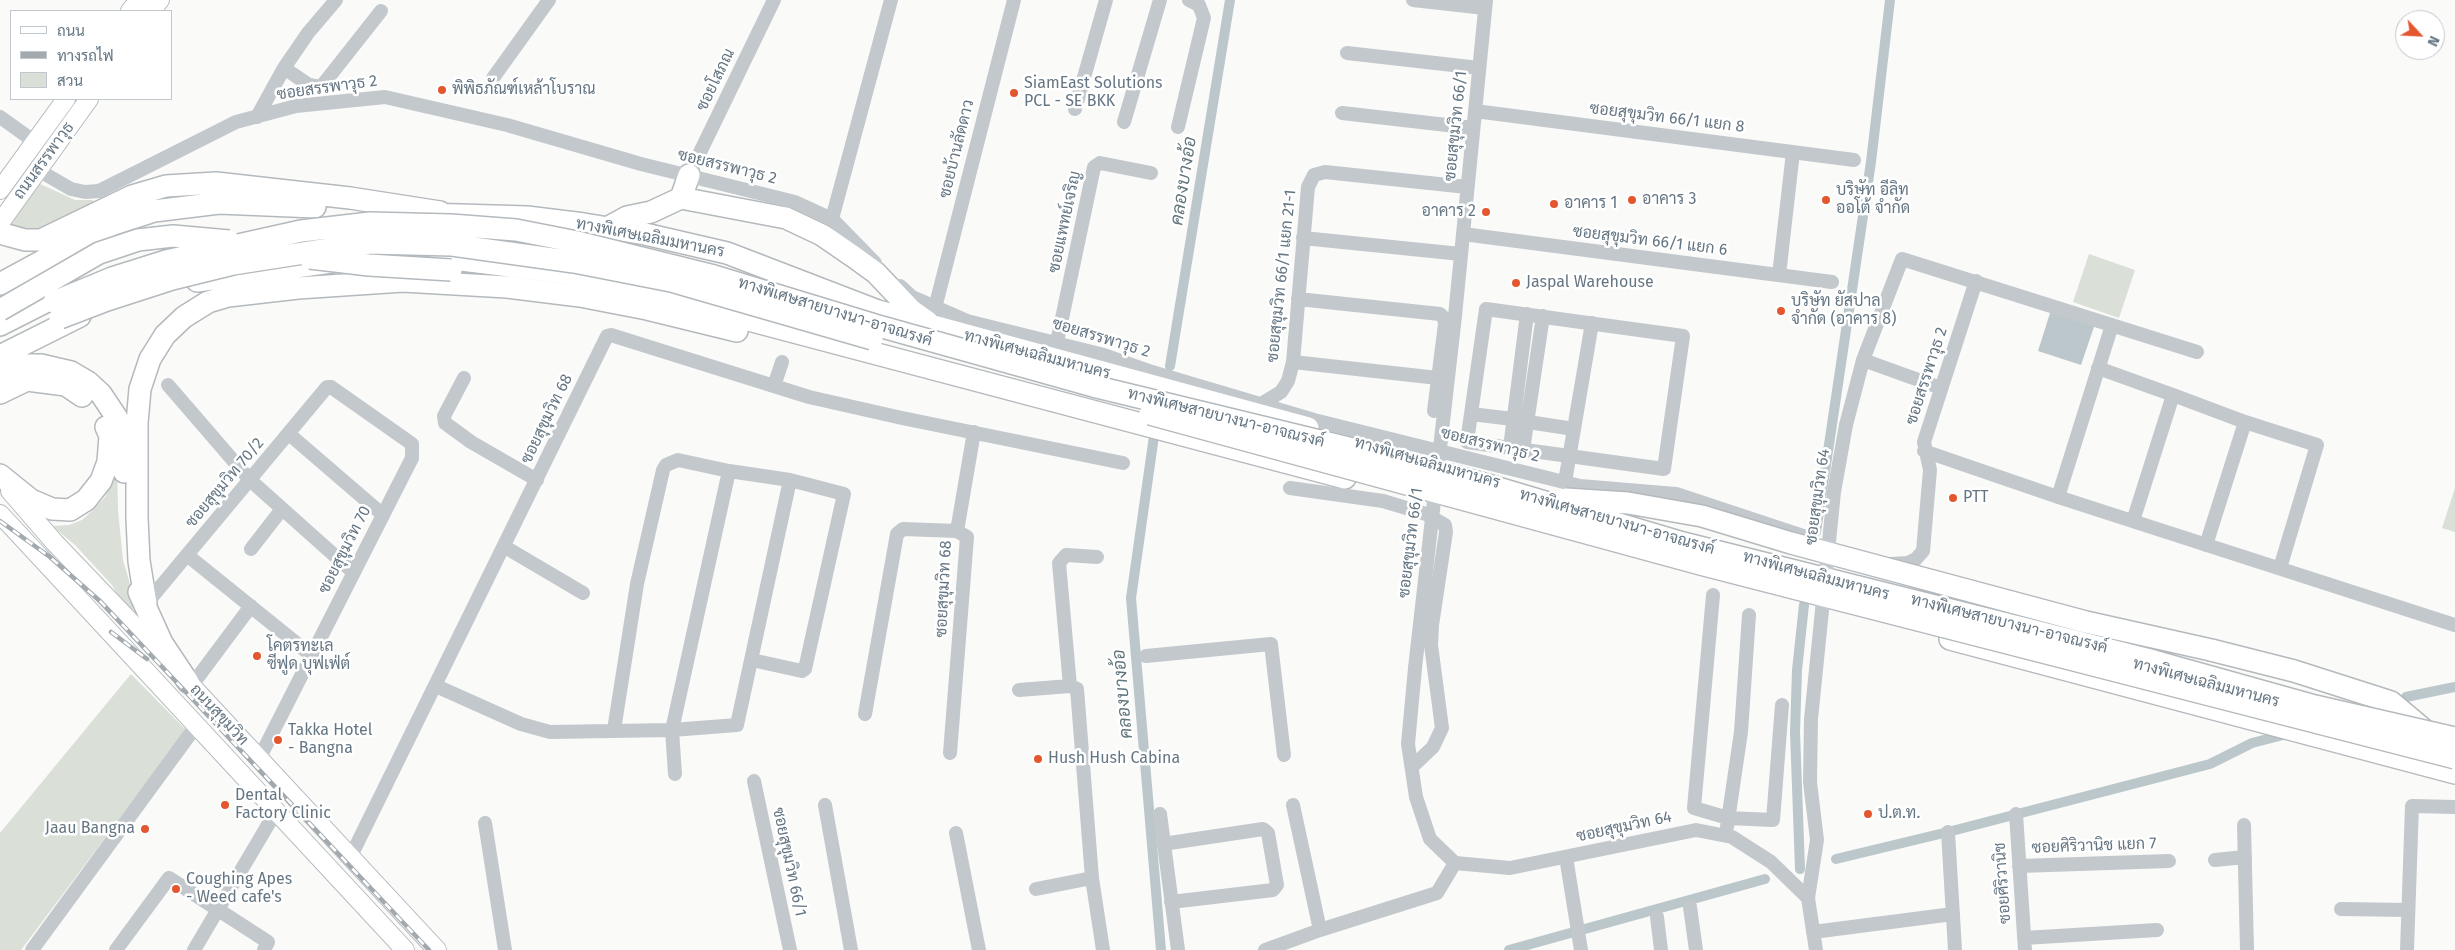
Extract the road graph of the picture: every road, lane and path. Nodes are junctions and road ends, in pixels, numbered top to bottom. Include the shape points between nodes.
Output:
1 (139, 0) edge
2 (160, 0) edge
3 (336, 0) edge
4 (549, 0) edge
5 (774, 0) edge
6 (890, 0) edge
7 (1014, 0) edge
8 (1106, 0) edge
9 (1160, 0) edge
10 (1189, 0) edge
11 (1414, 0) edge
12 (1486, 4) edge
13 (131, 10) edge
14 (152, 10) edge
15 (381, 11) dead end
16 (1347, 53) dead end
17 (284, 68) junction
18 (1479, 68) junction
19 (493, 78) dead end
20 (65, 100) edge
21 (88, 100) edge
22 (1075, 110) dead end
23 (1475, 111) junction
24 (1342, 114) dead end
25 (0, 117) edge
26 (257, 117) junction
27 (1124, 122) dead end
28 (1178, 127) dead end
29 (1473, 128) junction
30 (35, 142) junction
31 (1793, 152) junction
32 (1854, 160) dead end
33 (38, 170) junction
34 (1151, 173) dead end
35 (689, 175) junction
36 (1468, 187) junction
37 (0, 190) edge
38 (681, 198) junction
39 (390, 214) junction
40 (455, 215) junction
41 (832, 219) junction
42 (0, 225) edge
43 (605, 228) junction
44 (1463, 234) junction
45 (1304, 238) junction
46 (1461, 254) junction
47 (1779, 275) junction
48 (1976, 281) junction
49 (1832, 282) dead end
50 (0, 284) edge
51 (639, 290) junction
52 (1298, 299) junction
53 (0, 310) edge
54 (1527, 314) junction
55 (1543, 316) junction
56 (936, 318) junction
57 (1592, 323) junction
58 (0, 325) edge
59 (2112, 325) junction
60 (0, 333) edge
61 (1057, 342) junction
62 (0, 349) edge
63 (2197, 352) dead end
64 (875, 354) junction
65 (0, 356) edge
66 (1864, 360) junction
67 (782, 362) dead end
68 (1293, 362) junction
69 (2098, 368) junction
70 (0, 378) edge
71 (464, 378) dead end
72 (1438, 378) junction
73 (168, 385) dead end
74 (774, 386) junction
75 (331, 387) joint
76 (1941, 388) junction
77 (0, 394) edge
78 (2173, 395) junction
79 (1261, 404) junction
80 (1434, 411) dead end
81 (1471, 414) junction
82 (1513, 419) junction
83 (1528, 422) junction
84 (2245, 422) junction
85 (1574, 428) junction
86 (974, 432) junction
87 (289, 434) junction
88 (1516, 449) junction
89 (1924, 450) junction
90 (1570, 456) junction
91 (1123, 463) dead end
92 (729, 471) junction
93 (0, 475) edge
94 (0, 479) edge
95 (250, 480) junction
96 (537, 480) junction
97 (790, 480) junction
98 (1566, 482) junction
99 (1290, 488) dead end
100 (1531, 497) junction
101 (2058, 497) junction
102 (282, 509) junction
103 (0, 514) edge
104 (382, 514) junction
105 (2133, 521) junction
106 (0, 529) edge
107 (957, 530) junction
108 (25, 540) junction
109 (2206, 545) junction
110 (505, 547) junction
111 (251, 549) dead end
112 (187, 555) junction
113 (1097, 557) dead end
114 (2280, 568) junction
115 (353, 572) junction
116 (582, 593) dead end
117 (1713, 595) dead end
118 (146, 604) junction
119 (251, 606) junction
120 (1749, 615) dead end
121 (2455, 625) edge
122 (311, 655) junction
123 (1146, 656) dead end
124 (752, 660) junction
125 (436, 686) junction
126 (1070, 686) junction
127 (193, 687) junction
128 (1019, 690) dead end
129 (1782, 705) dead end
130 (865, 714) dead end
131 (196, 726) junction
132 (614, 730) junction
133 (672, 730) junction
134 (2449, 742) edge
135 (950, 753) dead end
136 (1284, 755) dead end
137 (2455, 758) edge
138 (259, 759) junction
139 (1412, 767) junction
140 (2455, 773) edge
141 (675, 774) dead end
142 (754, 781) dead end
143 (825, 805) dead end
144 (1293, 805) dead end
145 (2455, 807) edge
146 (275, 812) junction
147 (1160, 814) dead end
148 (2016, 814) dead end
149 (1728, 818) junction
150 (485, 823) dead end
151 (2244, 825) dead end
152 (1948, 832) dead end
153 (956, 833) dead end
154 (1726, 836) junction
155 (1163, 844) junction
156 (1566, 857) junction
157 (2245, 857) junction
158 (350, 858) junction
159 (2215, 860) dead end
160 (2170, 861) dead end
161 (1455, 863) junction
162 (2019, 866) junction
163 (335, 875) junction
164 (1092, 878) junction
165 (1036, 889) dead end
166 (1808, 898) junction
167 (1171, 902) junction
168 (1690, 907) dead end
169 (2341, 909) dead end
170 (218, 910) junction
171 (2408, 910) junction
172 (1953, 914) junction
173 (1657, 917) dead end
174 (1320, 930) junction
175 (2158, 930) dead end
176 (1813, 932) junction
177 (2025, 944) edge
178 (1580, 946) edge
179 (398, 947) edge
180 (32, 950) edge
181 (116, 950) edge
182 (194, 950) edge
183 (264, 950) edge
184 (437, 950) edge
185 (504, 950) edge
186 (790, 950) edge
187 (851, 950) edge
188 (979, 950) edge
189 (1103, 950) edge
190 (1178, 950) edge
191 (1266, 950) edge
192 (1661, 950) edge
193 (1696, 950) edge
194 (1816, 950) edge
195 (1955, 950) edge
196 (2247, 950) edge
197 (2407, 950) edge

1 - 13 main road
2 - 14 main road
3 - 17 street
4 - 19 street
5 - 35 street, ซอยโสภณ
6 - 41 street
7 - 56 street, ซอยบ้านลัดดาว
8 - 22 street
9 - 27 street
10 - 28 street via 1201,8 1204,18
11 - 12 street
12 - 18 street, ซอยสุขุมวิท 66/1
15 - 17 street via 322,87 309,85
16 - 18 street
17 - 26 street
18 - 23 street, ซอยสุขุมวิท 66/1
20 - 30 main road, ถนนสรรพาวุธ
21 - 33 main road, ถนนสรรพาวุธ
23 - 29 street, ซอยสุขุมวิท 66/1
23 - 31 street, ซอยสุขุมวิท 66/1 แยก 8
24 - 29 street
25 - 30 street
26 - 33 street, ซอยสรรพาวุธ 2 via 236,122 99,191 71,189
26 - 35 street, ซอยสรรพาวุธ 2 via 296,106 385,97 507,125
29 - 36 street, ซอยสุขุมวิท 66/1
30 - 37 main road, ถนนสรรพาวุธ
31 - 32 street, ซอยสุขุมวิท 66/1 แยก 8
31 - 47 street
33 - 42 main road, ถนนสรรพาวุธ
34 - 61 street, ซอยแพทย์เจริญ via 1100,164 1094,167
35 - 38 highway
35 - 41 street, ซอยสรรพาวุธ 2 via 794,202
36 - 44 street, ซอยสุขุมวิท 66/1
36 - 45 street, ซอยสุขุมวิท 66/1 แยก 21-1 via 1325,172 1314,174 1308,187
38 - 43 highway
38 - 56 highway via 786,218 822,235 876,274 911,310
39 - 40 highway
39 - 50 highway via 308,206 219,203 154,211 114,224
39 - 58 highway via 270,230 176,252 118,270 56,295
40 - 42 highway via 350,198 216,183 166,186 132,196 41,240 24,240 9,234
40 - 43 highway, ทางพิเศษเฉลิมมหานคร via 527,217
41 - 56 street, ซอยสรรพาวุธ 2
43 - 56 highway, ทางพิเศษเฉลิมมหานคร via 727,252 878,312
44 - 46 street, ซอยสุขุมวิท 66/1
44 - 47 street, ซอยสุขุมวิท 66/1 แยก 6
45 - 46 street
45 - 52 street, ซอยสุขุมวิท 66/1 แยก 21-1
46 - 139 street, ซอยสุขุมวิท 66/1, bridge via 1414,668 1408,744
47 - 49 street, ซอยสุขุมวิท 66/1 แยก 6
48 - 59 street
48 - 66 street, ซอยสุขุมวิท 64 via 1902,259
48 - 76 street, ซอยสรรพาวุธ 2
51 - 53 highway, bridge via 324,260 219,238 173,236 138,240 99,253
51 - 64 highway, ทางพิเศษเฉลิมมหานคร
51 - 65 highway via 575,274 452,259 374,256 183,283 130,297 69,320
52 - 68 street, ซอยสุขุมวิท 66/1 แยก 21-1
52 - 72 street via 1440,314 1445,324
54 - 55 street
54 - 81 street via 1486,309
54 - 82 street
55 - 57 street
55 - 83 street
56 - 61 street, ซอยสรรพาวุธ 2 via 967,321
56 - 134 highway, ทางพิเศษเฉลิมมหานคร via 1688,541 2337,719
57 - 85 street
57 - 90 street via 1683,336 1664,469
59 - 63 street
59 - 69 street
60 - 100 highway, ทางพิเศษสายบางนา-อาจณรงค์, bridge via 54,302 112,278 166,261 301,230 370,223 516,230 658,262 1093,386 1365,452
61 - 79 street, ซอยสรรพาวุธ 2
62 - 137 highway, ทางพิเศษสายบางนา-อาจณรงค์, bridge via 60,318 107,300 198,272 302,252 368,243 452,245 574,262 671,281 803,320 1704,565
64 - 118 highway via 775,340 580,296 507,287 403,281 298,288 228,296 208,302 164,335 150,359 140,389 137,525
64 - 140 highway, ทางพิเศษเฉลิมมหานคร
66 - 76 street
66 - 166 street, ซอยสุขุมวิท 64, bridge via 1846,425 1834,492 1811,719 1810,782 1816,840
67 - 74 street
68 - 72 street
68 - 79 street, ซอยสุขุมวิท 66/1 แยก 21-1 via 1288,381 1280,392
69 - 78 street
69 - 101 street
70 - 118 highway via 27,365 71,372 101,394 117,418 124,456 125,540 134,580
71 - 96 street via 444,416 445,422 471,442
72 - 80 street
73 - 95 street
74 - 86 street, ซอยสุขุมวิท 68 via 809,397
74 - 96 street, ซอยสุขุมวิท 68 via 607,336
75 - 87 street, ซอยสุขุมวิท 70/2 via 327,387
75 - 104 street, ซอยสุขุมวิท 70 via 412,444 412,458
76 - 89 street, ซอยสรรพาวุธ 2
77 - 93 highway via 27,380 66,385 101,415 110,436 108,462 101,481 86,500 70,510 52,509 31,500
78 - 84 street
78 - 105 street
79 - 98 street, ซอยสรรพาวุธ 2
81 - 82 street
81 - 88 street via 1467,442
82 - 88 street
83 - 85 street
83 - 88 street
84 - 109 street
84 - 114 street via 2316,445
85 - 90 street
86 - 91 street, ซอยสุขุมวิท 68
86 - 107 street, ซอยสุขุมวิท 68
87 - 95 street, ซอยสุขุมวิท 70/2
87 - 104 street
88 - 90 street
89 - 98 street, ซอยสรรพาวุธ 2 via 1930,470 1923,551 1916,559 1894,565 1676,494
89 - 101 street
90 - 98 street
92 - 97 street
92 - 132 street via 678,460 663,470 637,584
92 - 133 street
94 - 127 main road, ถนนสุขุมวิท via 55,543
95 - 102 street
95 - 112 street, ซอยสุขุมวิท 70/2
96 - 110 street, ซอยสุขุมวิท 68
97 - 124 street
97 - 124 street via 841,492 844,496 805,669
99 - 139 street via 1383,501 1426,514 1445,525 1431,645 1442,728 1433,747
100 - 134 highway, ทางพิเศษสายบางนา-อาจณรงค์, bridge via 1683,543 2154,661
100 - 134 highway, bridge via 1628,503 1702,516 2078,620 2294,671 2391,702
101 - 105 street
102 - 111 street
102 - 115 street
103 - 108 main road, ถนนสุขุมวิท
104 - 115 street, ซอยสุขุมวิท 70
105 - 109 street
106 - 108 main road
107 - 130 street via 903,529 897,534
107 - 135 street, ซอยสุขุมวิท 68 via 967,537
108 - 131 main road, ถนนสุขุมวิท
109 - 114 street
110 - 116 street
110 - 125 street, ซอยสุขุมวิท 68
112 - 118 street, ซอยสุขุมวิท 70/2
112 - 119 street
113 - 126 street via 1066,555 1059,563
114 - 121 street
115 - 122 street, ซอยสุขุมวิท 70
117 - 149 street via 1694,808
118 - 127 highway via 162,642
119 - 122 street
119 - 127 street
120 - 149 street via 1740,732
122 - 138 street, ซอยสุขุมวิท 70
123 - 136 street via 1271,644
124 - 133 street via 738,725
125 - 132 street via 521,724 550,732
125 - 158 street, ซอยสุขุมวิท 68
126 - 128 street
126 - 164 street via 1077,689
127 - 138 main road, ถนนสุขุมวิท
129 - 149 street via 1773,820
131 - 146 main road, ถนนสุขุมวิท
131 - 180 street
132 - 133 street
133 - 141 street
138 - 158 main road, ถนนสุขุมวิท
139 - 161 street, ซอยสุขุมวิท 66/1 via 1416,797 1430,839
142 - 186 street, ซอยสุขุมวิท 66/1
143 - 187 street
144 - 174 street
145 - 171 street via 2412,806
146 - 163 main road, ถนนสุขุมวิท
146 - 170 street
147 - 155 street
148 - 162 street, ซอยศิริวานิช
149 - 154 street
150 - 185 street
151 - 157 street
152 - 172 street
153 - 188 street
154 - 156 street, ซอยสุขุมวิท 64 via 1696,830
154 - 166 street, ซอยสุขุมวิท 64 via 1771,862
155 - 167 street
155 - 167 street via 1263,829 1268,833 1277,885 1273,890
156 - 161 street, ซอยสุขุมวิท 64 via 1510,868
156 - 178 street
157 - 159 street
157 - 196 street
158 - 163 main road
158 - 184 main road, ถนนสุขุมวิท
160 - 162 street, ซอยศิริวานิช แยก 7
161 - 174 street via 1437,893
162 - 177 street, ซอยศิริวานิช
163 - 179 main road, ถนนสุขุมวิท
164 - 165 street
164 - 189 street
166 - 176 street, ซอยสุขุมวิท 64
167 - 190 street
168 - 193 street
169 - 171 street
170 - 181 street via 169,878
170 - 182 street
170 - 183 street via 268,942
171 - 197 street
172 - 176 street
172 - 195 street
173 - 192 street
174 - 191 street
175 - 177 street
176 - 194 street, ซอยสุขุมวิท 64

